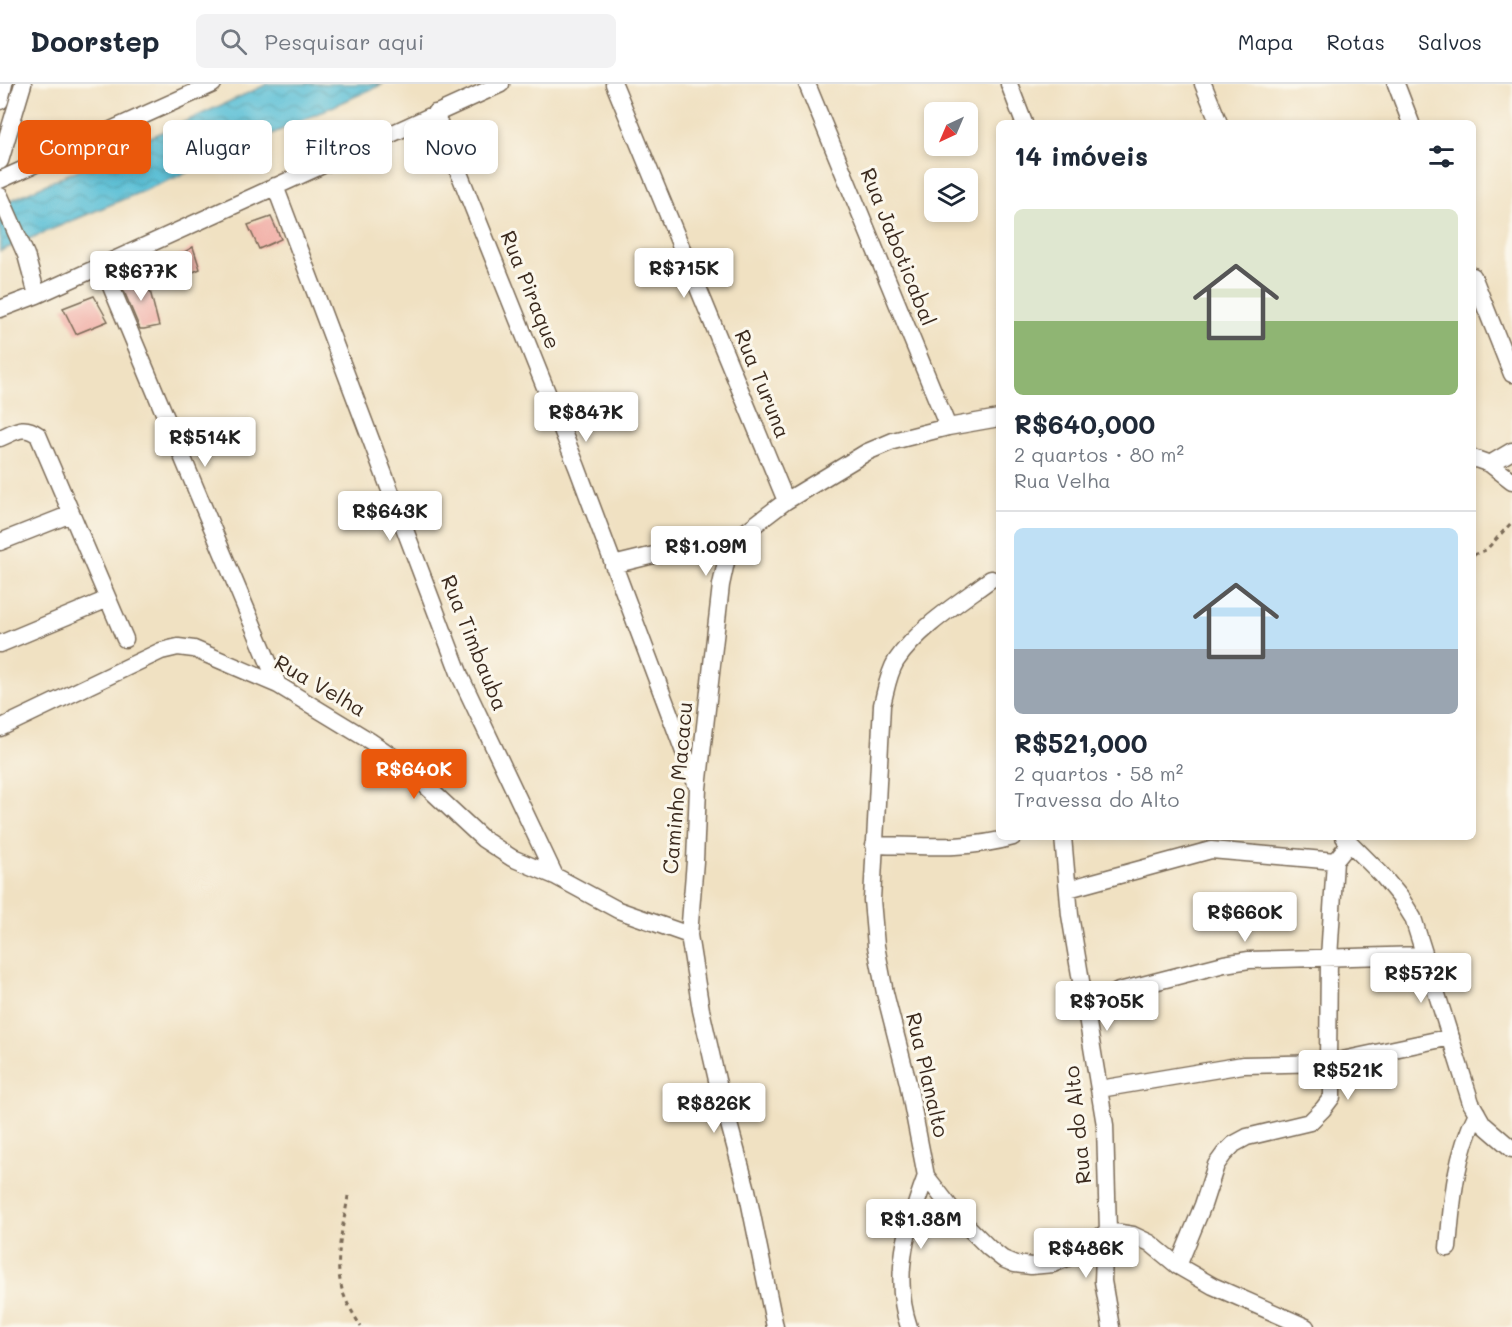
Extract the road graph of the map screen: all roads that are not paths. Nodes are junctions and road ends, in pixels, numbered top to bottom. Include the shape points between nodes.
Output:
1 (4, 84) edge
2 (23, 84) edge
3 (213, 84) edge
4 (501, 84) edge
5 (614, 84) edge
6 (807, 84) edge
7 (1009, 84) edge
8 (1203, 84) edge
9 (1396, 84) edge
10 (0, 101) edge
11 (435, 113) junction
12 (1023, 120) edge
13 (1218, 120) edge
14 (1410, 120) edge
15 (0, 161) edge
16 (0, 180) edge
17 (275, 186) junction
18 (1, 197) edge
19 (102, 265) junction
20 (1476, 284) edge
21 (37, 295) junction
22 (0, 309) edge
23 (1512, 374) edge
24 (996, 419) edge
25 (948, 427) junction
26 (0, 438) edge
27 (1512, 451) edge
28 (1476, 459) edge
29 (1490, 464) junction
30 (1512, 481) edge
31 (786, 501) junction
32 (71, 514) junction
33 (744, 533) junction
34 (0, 542) edge
35 (614, 565) junction
36 (991, 579) dead end
37 (108, 599) junction
38 (124, 639) dead end
39 (0, 644) edge
40 (278, 685) junction
41 (0, 728) edge
42 (698, 788) junction
43 (1002, 840) edge
44 (1063, 840) edge
45 (1347, 840) edge
46 (1212, 843) edge
47 (874, 845) junction
48 (1335, 861) junction
49 (555, 876) junction
50 (1068, 889) junction
51 (689, 934) junction
52 (1423, 955) junction
53 (1329, 958) junction
54 (1085, 1009) junction
55 (1451, 1037) junction
56 (1328, 1063) junction
57 (1100, 1089) junction
58 (1477, 1113) junction
59 (1512, 1149) edge
60 (926, 1176) junction
61 (1108, 1231) junction
62 (1448, 1248) dead end
63 (1178, 1266) junction
64 (774, 1327) edge
65 (909, 1327) edge
66 (1111, 1327) edge
67 (1306, 1327) edge

1 - 10 street
2 - 15 street
3 - 16 street
4 - 11 street
5 - 31 street, Rua Turuna
6 - 25 street, Rua Jaboticabal
7 - 12 street
8 - 13 street
9 - 14 street
11 - 17 street
11 - 35 street, Rua Piraque
17 - 19 street
17 - 49 street, Rua Timbauba via 461,678
18 - 21 street via 26,255
19 - 21 street
19 - 40 street
20 - 23 street
21 - 22 street
24 - 25 street, Caminho Macacu
25 - 31 street, Caminho Macacu via 867,452
26 - 32 street via 21,429 38,435
27 - 29 street
28 - 29 street
29 - 30 street
31 - 33 street, Caminho Macacu
32 - 34 street
32 - 37 street
33 - 35 street
33 - 42 street, Caminho Macacu via 726,562
35 - 42 street, Rua Piraque
36 - 47 street, Rua Planalto via 911,643 888,679 882,705
37 - 38 street
37 - 39 street
40 - 41 street, Rua Velha via 194,649 178,647 161,651
40 - 49 street, Rua Velha via 399,761 483,839 512,858
42 - 51 street, Caminho Macacu
43 - 47 street via 967,846
44 - 50 street, Rua do Alto
45 - 48 street
45 - 52 street via 1400,897 1413,918
46 - 48 street
46 - 50 street
47 - 60 street, Rua Planalto via 872,900 876,946
48 - 53 street
49 - 51 street, Rua Velha via 618,910
50 - 54 street, Rua do Alto
51 - 64 street, Caminho Macacu via 701,1010 747,1190
52 - 53 street
52 - 55 street
53 - 54 street via 1224,964 1119,991
53 - 56 street
54 - 57 street, Rua do Alto
55 - 56 street
55 - 58 street
56 - 57 street via 1243,1065
56 - 63 street via 1332,1096 1310,1122 1247,1137 1234,1144 1216,1165
57 - 61 street, Rua do Alto
58 - 59 street via 1483,1124
58 - 62 street via 1457,1170
60 - 61 street, Rua Planalto via 957,1216 989,1248 1015,1264 1053,1264 1074,1255
60 - 65 street via 908,1227 902,1259 901,1283
61 - 63 street via 1133,1235 1150,1243
61 - 66 street, Rua do Alto via 1103,1281
63 - 67 street

